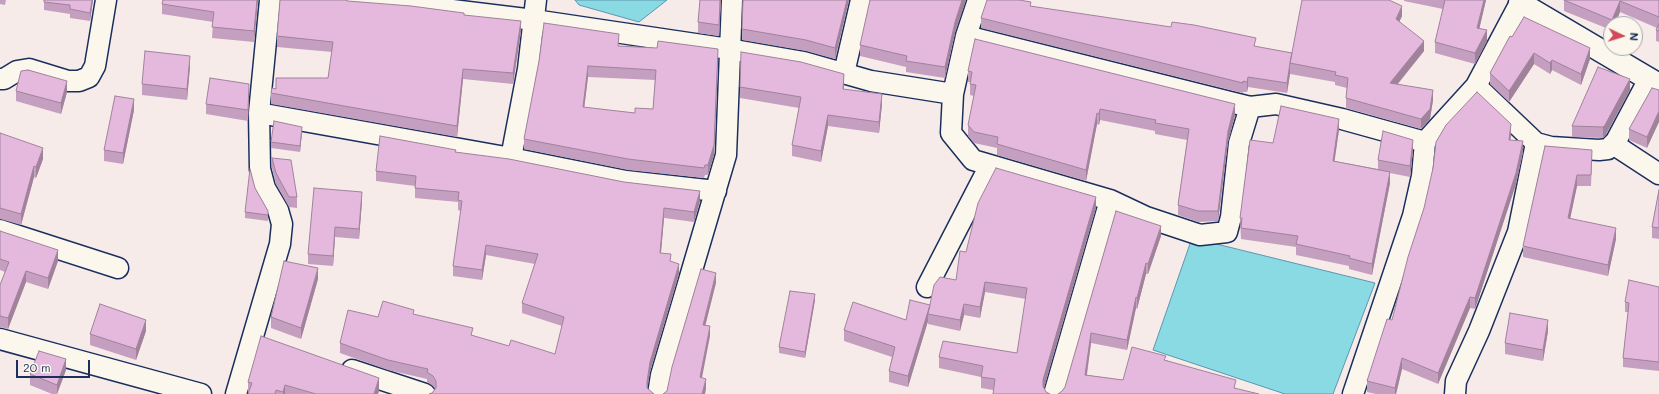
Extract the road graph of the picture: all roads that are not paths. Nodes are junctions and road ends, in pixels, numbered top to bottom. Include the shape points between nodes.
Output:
1 (106, 0) edge
2 (270, 0) edge
3 (349, 0) edge
4 (536, 0) edge
5 (732, 0) edge
6 (861, 0) edge
7 (978, 0) edge
8 (1520, 2) edge
9 (412, 3) edge
10 (534, 20) junction
11 (966, 36) junction
12 (729, 49) junction
13 (844, 73) junction
14 (1, 82) edge
15 (1654, 82) edge
16 (1476, 86) junction
17 (954, 94) junction
18 (1250, 108) junction
19 (259, 113) junction
20 (1425, 142) junction
21 (1536, 143) junction
22 (1613, 144) junction
23 (511, 158) junction
24 (990, 165) junction
25 (1659, 174) edge
26 (716, 191) junction
27 (1110, 200) junction
28 (0, 230) edge
29 (118, 268) dead end
30 (927, 287) dead end
31 (0, 339) edge
32 (334, 363) edge
33 (201, 394) edge
34 (236, 394) edge
35 (425, 394) edge
36 (658, 394) edge
37 (1054, 394) edge
38 (1353, 394) edge
39 (1455, 394) edge

1 - 14 street via 95,66 89,77 79,81 68,81 29,69 17,71
2 - 19 street
3 - 9 street
4 - 10 street
5 - 12 street
6 - 13 street
7 - 11 street
8 - 15 street
8 - 16 street
9 - 10 street
10 - 12 street
10 - 23 street via 528,69
11 - 17 street
11 - 18 street
12 - 13 street via 804,62
12 - 26 street via 726,155
13 - 17 street via 871,81
15 - 22 street
16 - 20 street
16 - 21 street
17 - 24 street via 951,133 973,160
18 - 20 street via 1276,104 1342,118
18 - 27 street via 1239,143 1227,232 1200,235 1146,217
19 - 23 street
19 - 34 street via 260,168 265,188 278,210 282,224 262,336
20 - 38 street via 1422,176 1413,216
21 - 22 street via 1551,147 1599,150 1608,149
21 - 39 street via 1518,232 1479,331 1456,381
22 - 25 street
23 - 26 street via 626,181
24 - 27 street
24 - 30 street
26 - 36 street via 661,375
27 - 37 street
28 - 29 street
31 - 33 street
32 - 35 street

